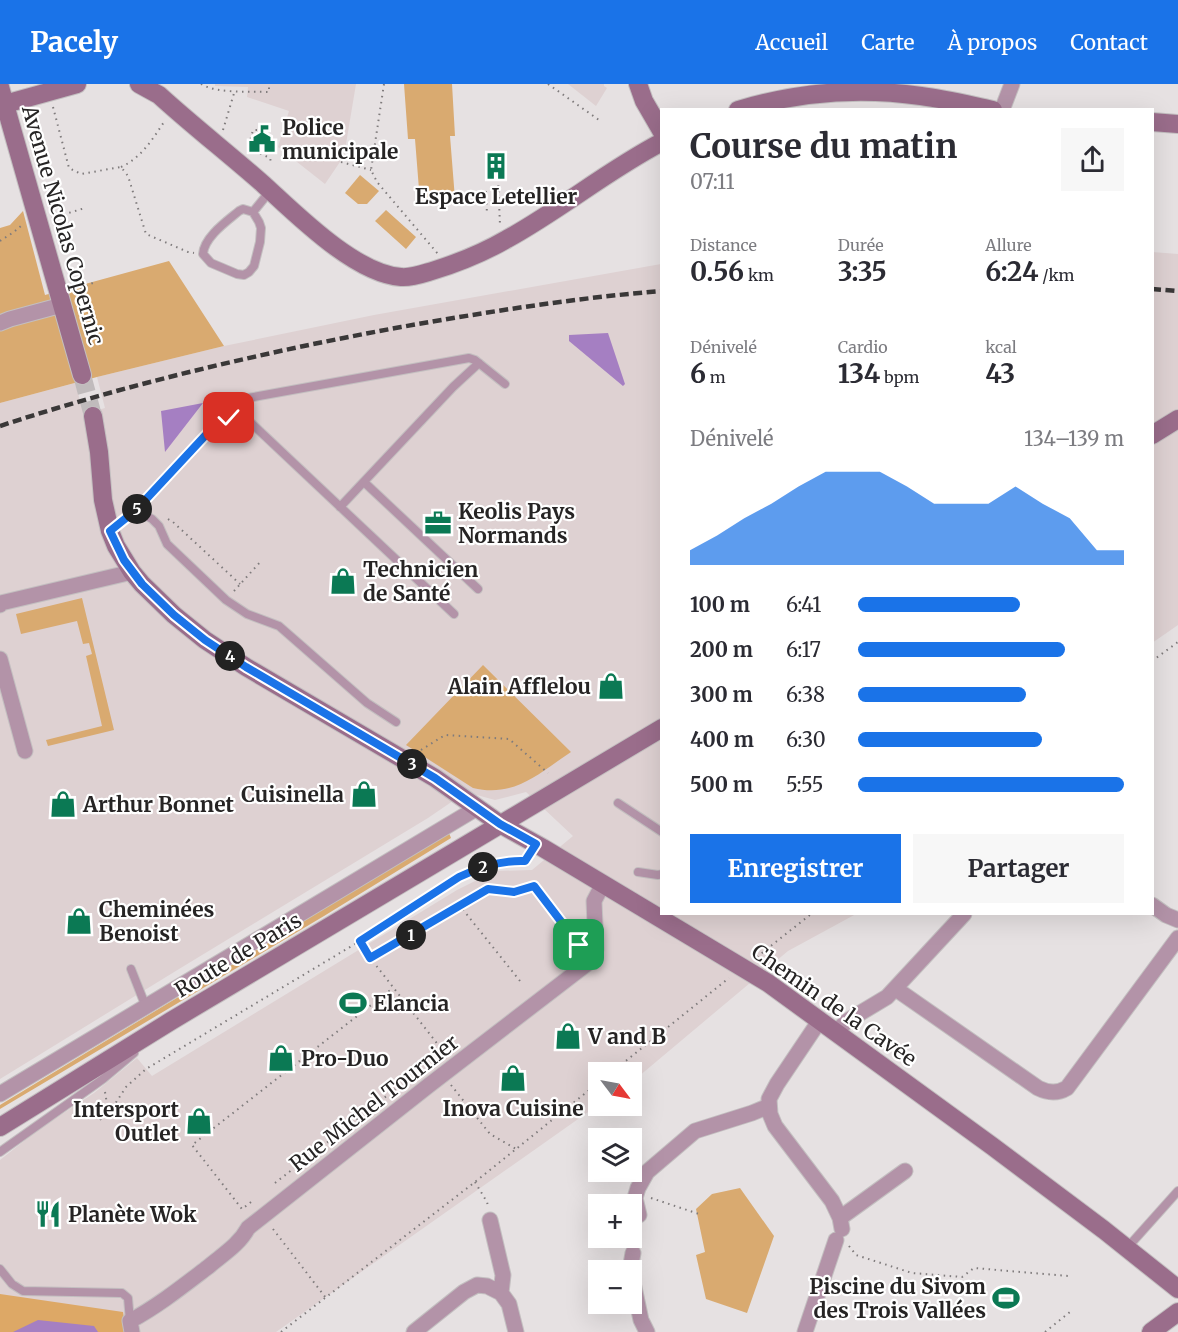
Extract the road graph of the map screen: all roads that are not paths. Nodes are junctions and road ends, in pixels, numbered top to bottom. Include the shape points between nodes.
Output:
1 (77, 84) edge
2 (139, 84) edge
3 (638, 84) edge
4 (1012, 84) edge
5 (877, 88) edge
6 (2, 95) edge
7 (746, 108) edge
8 (983, 108) edge
9 (1003, 108) edge
10 (1154, 122) edge
11 (1178, 124) edge
12 (660, 129) edge
13 (660, 143) edge
14 (270, 191) junction
15 (254, 212) junction
16 (67, 298) junction
17 (0, 323) edge
18 (479, 363) junction
19 (82, 375) tunnel mouth
20 (505, 384) dead end
21 (93, 416) tunnel mouth
22 (229, 418) junction
23 (1178, 419) edge
24 (1154, 434) edge
25 (364, 482) junction
26 (340, 507) junction
27 (136, 510) junction
28 (110, 531) junction
29 (132, 572) junction
30 (478, 589) dead end
31 (0, 605) edge
32 (454, 614) dead end
33 (0, 659) edge
34 (396, 722) dead end
35 (660, 729) edge
36 (25, 751) dead end
37 (618, 802) dead end
38 (477, 808) junction
39 (500, 824) junction
40 (660, 831) edge
41 (638, 872) dead end
42 (660, 875) edge
43 (603, 884) junction
44 (1154, 906) edge
45 (963, 915) edge
46 (1178, 920) edge
47 (1178, 938) edge
48 (131, 969) dead end
49 (896, 988) junction
50 (146, 1006) junction
51 (820, 1020) junction
52 (171, 1021) junction
53 (836, 1032) junction
54 (0, 1094) edge
55 (769, 1106) junction
56 (0, 1127) edge
57 (0, 1152) edge
58 (905, 1171) dead end
59 (1178, 1191) edge
60 (636, 1194) edge
61 (490, 1220) road end
62 (841, 1232) junction
63 (1126, 1248) junction
64 (633, 1253) dead end
65 (632, 1260) edge
66 (0, 1269) edge
67 (1178, 1288) edge
68 (501, 1293) junction
69 (1178, 1312) edge
70 (640, 1314) edge
71 (131, 1327) edge
72 (414, 1332) edge
73 (516, 1332) edge
74 (647, 1332) edge
75 (805, 1332) edge
76 (1151, 1332) edge

1 - 6 street
2 - 14 street via 159,95
3 - 12 street
4 - 9 street
5 - 7 street via 797,96
5 - 8 street
6 - 16 street, Avenue Nicolas Copernic
10 - 11 street
13 - 14 street via 494,246 448,266 407,277 383,273 341,251
14 - 15 lane
15 - 15 lane via 239,211 206,243 203,254 211,263 237,274 249,272 261,235
16 - 17 street
16 - 19 street, Avenue Nicolas Copernic
18 - 20 lane
18 - 22 lane via 469,358 237,400
18 - 25 lane
21 - 28 street, Chemin de la Cavée
22 - 26 lane via 249,421
22 - 27 lane via 216,424
23 - 24 street
25 - 26 lane
25 - 30 lane
26 - 32 lane
27 - 28 lane
27 - 34 lane via 152,519 167,544 226,600 247,614 279,626 367,703
28 - 29 street, Chemin de la Cavée
29 - 31 street
29 - 38 street, Chemin de la Cavée via 205,640 435,778
33 - 36 street
35 - 39 street, Route de Paris
37 - 40 lane
38 - 39 street, Chemin de la Cavée
38 - 50 street
39 - 43 street, Chemin de la Cavée
39 - 52 street, Route de Paris
41 - 42 lane
43 - 51 street, Chemin de la Cavée via 768,983
43 - 71 street, Rue Michel Tournier via 594,901 596,949 592,960 248,1228 243,1238
44 - 46 street
45 - 49 street
47 - 49 street via 1067,1088 1054,1092 1038,1088
48 - 50 lane
49 - 53 street
50 - 54 street
51 - 53 street, Chemin de la Cavée
51 - 55 street via 777,1084
52 - 56 street, Route de Paris
52 - 57 lane via 103,1079
53 - 63 street, Chemin de la Cavée
55 - 60 street via 695,1131 647,1172
55 - 62 street via 775,1126 832,1201
58 - 62 street
59 - 63 lane
61 - 68 street via 502,1275
62 - 75 street
63 - 67 street, Chemin de la Cavée
64 - 65 street
66 - 71 lane via 23,1291 122,1293 128,1298
68 - 72 street via 477,1285
68 - 73 street via 509,1304
69 - 76 street
70 - 74 street

